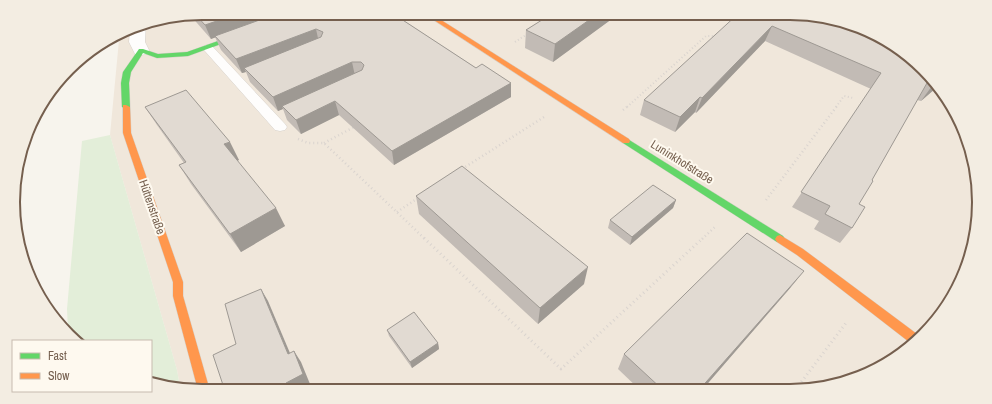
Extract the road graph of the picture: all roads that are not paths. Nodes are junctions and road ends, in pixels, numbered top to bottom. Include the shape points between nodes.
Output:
1 (285, 20) edge
2 (437, 20) edge
3 (138, 32) edge
4 (208, 48) junction
5 (141, 50) junction
6 (251, 76) edge
7 (237, 81) junction
8 (289, 114) edge
9 (912, 337) edge
10 (202, 384) edge

1 - 4 street
2 - 9 street, Luninkhofstraße via 800,252
3 - 5 street via 137,42
4 - 5 street via 170,56 157,56
4 - 7 lane
5 - 10 street, Hüttenstraße via 127,72 127,133 178,282 178,296
6 - 7 lane
7 - 8 lane via 277,124

